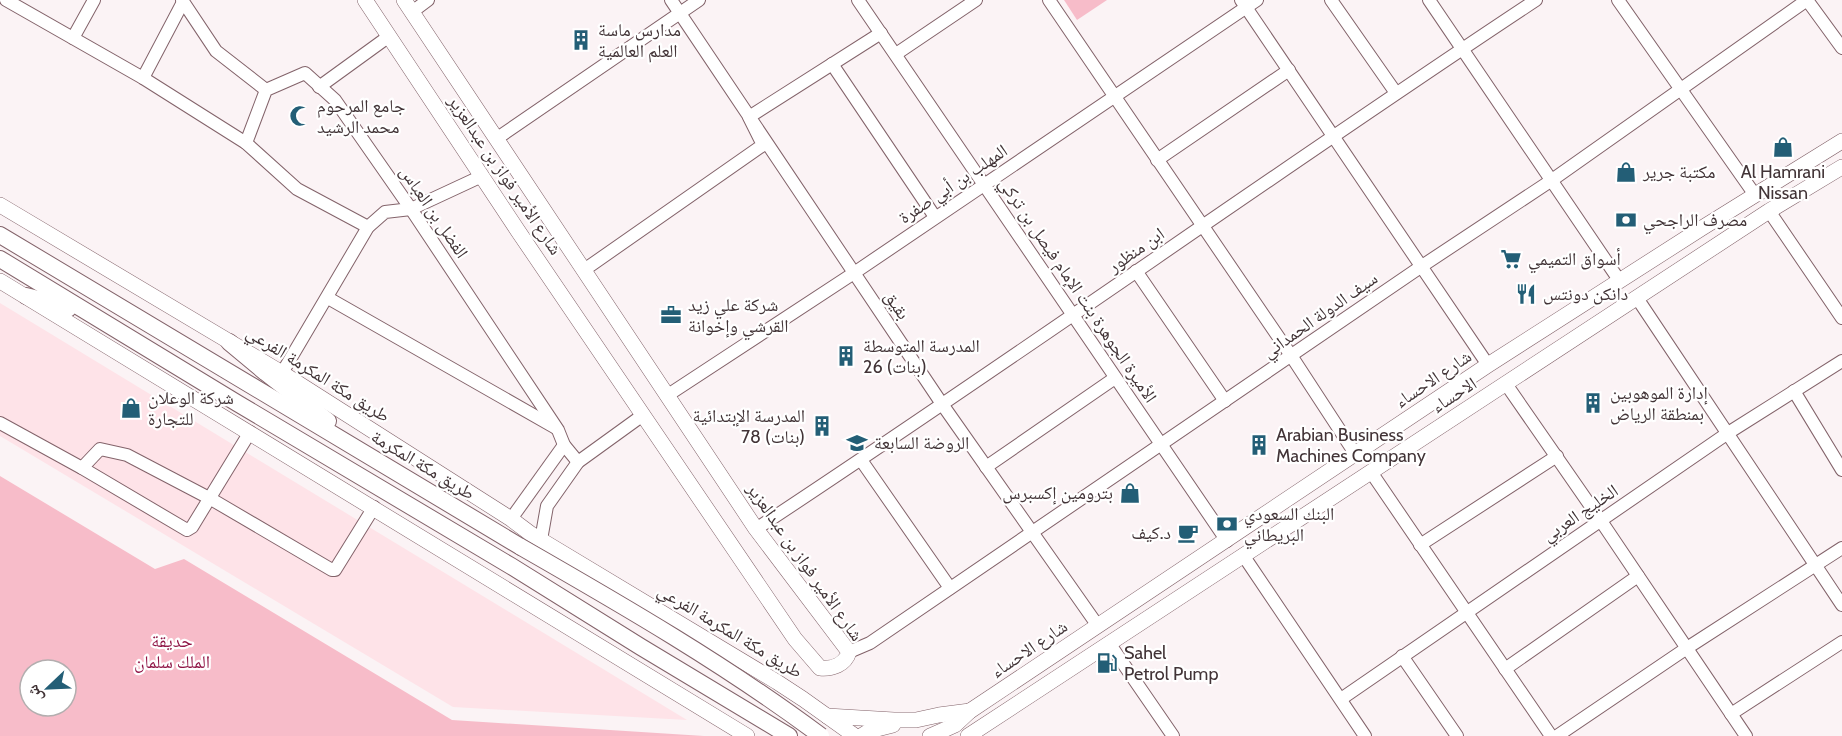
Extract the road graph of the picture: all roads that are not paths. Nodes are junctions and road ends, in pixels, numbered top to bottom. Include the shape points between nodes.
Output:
1 (6, 0) edge
2 (94, 0) edge
3 (364, 0) edge
4 (428, 0) edge
5 (671, 0) edge
6 (699, 0) edge
7 (858, 0) edge
8 (976, 0) edge
9 (1049, 0) edge
10 (1331, 0) edge
11 (1429, 0) edge
12 (1536, 0) edge
13 (1618, 0) edge
14 (1807, 0) edge
15 (183, 1) edge
16 (1248, 2) edge
17 (408, 6) edge
18 (680, 13) junction
19 (881, 33) junction
20 (388, 37) junction
21 (73, 38) junction
22 (1842, 48) edge
23 (1462, 49) junction
24 (896, 54) junction
25 (832, 64) junction
26 (1289, 70) junction
27 (142, 78) junction
28 (319, 87) junction
29 (266, 90) junction
30 (1680, 90) junction
31 (1396, 93) junction
32 (1114, 97) junction
33 (749, 117) junction
34 (1334, 136) junction
35 (496, 139) junction
36 (1842, 141) edge
37 (246, 143) junction
38 (1157, 160) junction
39 (1842, 167) edge
40 (482, 176) junction
41 (1552, 180) junction
42 (984, 183) junction
43 (1755, 195) junction
44 (0, 205) edge
45 (411, 209) junction
46 (1769, 211) junction
47 (935, 217) junction
48 (1202, 225) junction
49 (369, 227) junction
50 (0, 235) edge
51 (0, 259) edge
52 (1422, 266) junction
53 (584, 270) junction
54 (1136, 271) junction
55 (854, 273) junction
56 (1619, 280) junction
57 (0, 281) edge
58 (26, 296) junction
59 (327, 298) junction
60 (1636, 298) junction
61 (1073, 315) junction
62 (1842, 318) edge
63 (229, 342) junction
64 (1292, 357) junction
65 (1842, 361) edge
66 (1488, 365) junction
67 (282, 374) junction
68 (1115, 378) junction
69 (1506, 384) junction
70 (1794, 391) junction
71 (668, 395) junction
72 (1225, 401) junction
73 (237, 403) junction
74 (942, 404) junction
75 (643, 415) junction
76 (0, 423) edge
77 (558, 430) junction
78 (250, 432) junction
79 (1728, 433) junction
80 (564, 445) junction
81 (1161, 445) junction
82 (1356, 455) junction
83 (1557, 456) junction
84 (861, 460) junction
85 (578, 462) junction
86 (986, 467) junction
87 (82, 468) junction
88 (1842, 470) edge
89 (1371, 472) junction
90 (404, 477) junction
91 (211, 499) junction
92 (374, 507) junction
93 (510, 519) junction
94 (1601, 520) junction
95 (756, 529) junction
96 (1033, 531) junction
97 (541, 540) junction
98 (1227, 541) junction
99 (1420, 545) junction
100 (1842, 548) edge
101 (1244, 555) junction
102 (1816, 565) junction
103 (1638, 576) junction
104 (950, 588) junction
105 (1842, 605) edge
106 (1466, 613) junction
107 (1098, 626) junction
108 (1842, 642) edge
109 (1109, 643) junction
110 (1687, 648) junction
111 (849, 652) junction
112 (1402, 656) junction
113 (1505, 669) junction
114 (1341, 699) junction
115 (809, 703) junction
116 (970, 711) junction
117 (1731, 714) junction
118 (827, 716) junction
119 (916, 720) junction
120 (970, 735) edge
121 (747, 736) edge
122 (789, 736) edge
123 (807, 736) edge
124 (821, 736) edge
125 (855, 736) edge
126 (861, 736) edge
127 (930, 736) edge
128 (1173, 736) edge
129 (1365, 736) edge
130 (1457, 736) edge
131 (1551, 736) edge
132 (1557, 736) edge
133 (1746, 736) edge

1 - 21 street
2 - 21 street
3 - 20 main road, شارع الأمير فواز بن عبدالعزير
4 - 17 street
5 - 18 street, بقيق
6 - 18 street
7 - 19 street, الأميرة الجوهرة بنت الإمام فيصل بن تركي
8 - 24 street
9 - 32 street
10 - 31 street
11 - 23 street
12 - 23 street, ابن منظور
13 - 30 street
14 - 22 street
14 - 30 street, سيف الدولة الحمداني
15 - 27 street
15 - 29 street via 216,51
16 - 26 street
16 - 32 street, المهلب بن أبي صفرة
17 - 35 main road, شارع الأمير فواز بن عبدالعزير
18 - 33 street, بقيق
18 - 35 street
19 - 24 street, الأميرة الجوهرة بنت الإمام فيصل بن تركي
19 - 25 street
20 - 28 street
20 - 40 main road, شارع الأمير فواز بن عبدالعزير
21 - 27 street
23 - 31 street, ابن منظور
23 - 41 street
24 - 42 street, الأميرة الجوهرة بنت الإمام فيصل بن تركي
25 - 33 street
25 - 47 street
26 - 34 street
26 - 38 street
27 - 37 street
28 - 29 street, الفضل بن العباس via 305,74
28 - 45 street, الفضل بن العباس via 335,100
29 - 37 street
30 - 41 street, سيف الدولة الحمداني
30 - 43 street
31 - 34 street, ابن منظور
32 - 38 street
32 - 42 street, المهلب بن أبي صفرة
33 - 53 street via 763,145
33 - 55 street, بقيق
34 - 48 street, ابن منظور
34 - 52 street
35 - 53 main road, شارع الأمير فواز بن عبدالعزير
36 - 43 main road, شارع الاحساء
37 - 49 street via 297,189
38 - 48 street
39 - 46 main road, الاحساء
40 - 45 street
40 - 75 main road, شارع الأمير فواز بن عبدالعزير
41 - 52 street, سيف الدولة الحمداني
41 - 56 street
42 - 47 street, المهلب بن أبي صفرة
42 - 61 street, الأميرة الجوهرة بنت الإمام فيصل بن تركي
43 - 56 main road, شارع الاحساء
44 - 63 main road, طريق مكة المكرمة الفرعي
45 - 49 street via 385,212
45 - 77 street, الفضل بن العباس
46 - 60 main road, الاحساء
46 - 62 street
47 - 55 street, المهلب بن أبي صفرة
48 - 54 street, ابن منظور
48 - 64 street
49 - 59 street
50 - 90 highway, طريق مكة المكرمة
51 - 73 highway
52 - 64 street, سيف الدولة الحمداني
52 - 66 street
53 - 71 main road, شارع الأمير فواز بن عبدالعزير
54 - 61 street, ابن منظور
54 - 72 street
55 - 71 street, المهلب بن أبي صفرة
55 - 74 street, بقيق
56 - 66 main road, شارع الاحساء
57 - 58 main road
58 - 73 highway via 61,305
58 - 78 main road
59 - 67 street
59 - 77 street
60 - 69 main road, الاحساء
60 - 79 street
61 - 68 street, الأميرة الجوهرة بنت الإمام فيصل بن تركي
61 - 74 street, ابن منظور
63 - 67 main road, طريق مكة المكرمة الفرعي
63 - 90 highway
64 - 72 street, سيف الدولة الحمداني
64 - 82 street
65 - 70 street, الخليج العربي
66 - 82 main road, شارع الاحساء
67 - 93 main road, طريق مكة المكرمة الفرعي
68 - 81 street, الأميرة الجوهرة بنت الإمام فيصل بن تركي
68 - 86 street
69 - 83 street
69 - 89 main road, الاحساء
70 - 79 street, الخليج العربي
70 - 88 street
71 - 95 main road, شارع الأمير فواز بن عبدالعزير
72 - 81 street, سيف الدولة الحمداني
73 - 122 highway
74 - 84 street, ابن منظور
74 - 86 street, بقيق
75 - 85 street
75 - 111 main road, شارع الأمير فواز بن عبدالعزير via 795,639 820,668 843,663
76 - 87 street
77 - 80 street, الفضل بن العباس
78 - 91 street
78 - 92 main road
79 - 94 street, الخليج العربي
79 - 102 street
80 - 85 street, الفضل بن العباس
80 - 93 street
81 - 96 street, سيف الدولة الحمداني
81 - 98 street, الأميرة الجوهرة بنت الإمام فيصل بن تركي
82 - 98 main road, شارع الاحساء
83 - 94 street
83 - 99 street
84 - 95 street, ابن منظور
84 - 104 street
85 - 97 street via 547,506
86 - 96 street, بقيق
87 - 91 street via 99,449 127,455
87 - 91 street via 187,530
89 - 99 street
89 - 101 main road, الاحساء
90 - 124 highway, طريق مكة المكرمة, bridge via 666,631
91 - 92 street via 332,570
92 - 121 main road
93 - 97 main road, طريق مكة المكرمة الفرعي
94 - 103 street
94 - 106 street, الخليج العربي
95 - 111 main road, شارع الأمير فواز بن عبدالعزير
96 - 104 street, سيف الدولة الحمداني
96 - 107 street, بقيق
97 - 115 main road, طريق مكة المكرمة الفرعي
98 - 107 main road, شارع الاحساء
99 - 106 street
100 - 102 street
101 - 109 main road, الاحساء
101 - 114 street
102 - 105 street
102 - 110 street
103 - 110 street
103 - 113 street
104 - 111 street, سيف الدولة الحمداني via 870,644
106 - 112 street, الخليج العربي
106 - 113 street
107 - 116 main road, شارع الاحساء
108 - 117 street
109 - 120 main road, الاحساء
109 - 128 street
110 - 117 street
110 - 132 street
112 - 114 street, الخليج العربي
112 - 130 street
113 - 131 street
114 - 129 street
115 - 118 main road, طريق مكة المكرمة الفرعي
115 - 123 main road via 817,722
116 - 119 main road
116 - 127 main road, شارع الاحساء via 955,725
117 - 133 street
118 - 119 main road
118 - 125 main road, طريق مكة المكرمة الفرعي
119 - 126 main road

